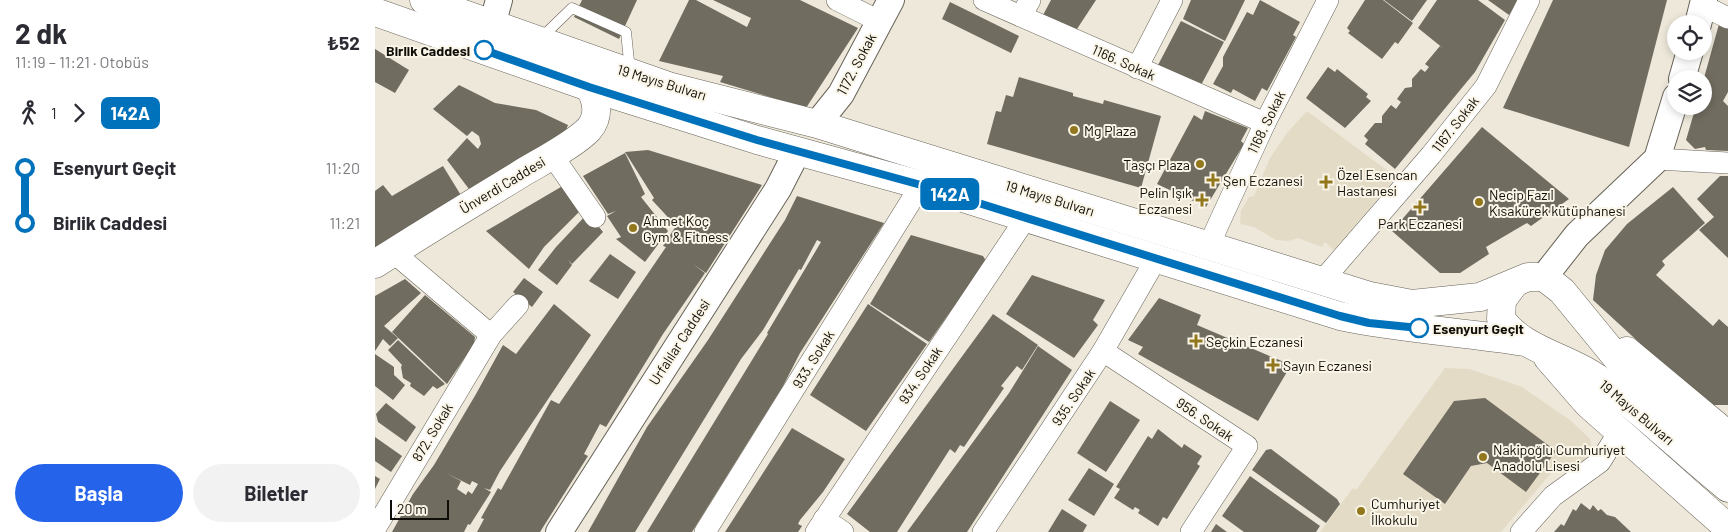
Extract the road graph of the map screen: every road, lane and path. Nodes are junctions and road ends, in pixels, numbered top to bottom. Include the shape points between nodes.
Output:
1 (424, 0) edge
2 (837, 0) edge
3 (984, 0) edge
4 (1172, 0) edge
5 (1328, 0) edge
6 (1529, 0) edge
7 (1025, 8) edge
8 (885, 10) edge
9 (1702, 10) edge
10 (375, 12) edge
11 (495, 12) edge
12 (1728, 18) edge
13 (538, 41) junction
14 (1137, 68) junction
15 (631, 74) junction
16 (589, 87) junction
17 (1670, 115) edge
18 (817, 124) junction
19 (1265, 124) junction
20 (797, 152) junction
21 (552, 155) junction
22 (1657, 159) junction
23 (1728, 163) edge
24 (921, 185) junction
25 (595, 217) dead end
26 (1025, 218) junction
27 (1208, 246) junction
28 (384, 258) edge
29 (1156, 258) junction
30 (1322, 281) junction
31 (1514, 284) junction
32 (1553, 284) junction
33 (518, 305) dead end
34 (491, 335) junction
35 (1597, 335) junction
36 (1532, 345) junction
37 (1103, 351) junction
38 (1619, 432) junction
39 (1728, 435) edge
40 (1728, 459) edge
41 (1728, 488) edge
42 (820, 526) edge
43 (1728, 528) edge
44 (375, 529) edge
45 (559, 532) edge
46 (705, 532) edge
47 (843, 532) edge
48 (983, 532) edge
49 (1191, 532) edge
50 (1521, 532) edge

1 - 11 main road, 19 Mayıs Bulvarı
2 - 8 street
3 - 7 street, 1166. Sokak
4 - 14 street
5 - 19 street, 1168. Sokak
6 - 30 street, 1167. Sokak via 1486,86
7 - 14 street, 1166. Sokak
8 - 18 street, 1172. Sokak via 841,94
9 - 12 street
10 - 16 main road, 19 Mayıs Bulvarı
11 - 13 main road, 19 Mayıs Bulvarı
13 - 15 main road, 19 Mayıs Bulvarı
13 - 15 lane via 572,8 626,32
14 - 19 street, 1166. Sokak
15 - 18 main road, 19 Mayıs Bulvarı
16 - 20 main road, 19 Mayıs Bulvarı
16 - 21 main road, Ünverdi Caddesi via 595,96 597,109 594,120 588,130
17 - 22 street
18 - 20 main road
18 - 27 main road, 19 Mayıs Bulvarı
19 - 27 street, 1168. Sokak
20 - 24 main road, 19 Mayıs Bulvarı
20 - 45 street, Urfalılar Caddesi via 778,190
21 - 25 street
21 - 28 main road, Ünverdi Caddesi
22 - 23 street
22 - 32 street via 1577,235
24 - 26 main road, 19 Mayıs Bulvarı
24 - 46 street, 933. Sokak
26 - 29 main road, 19 Mayıs Bulvarı
26 - 42 street, 934. Sokak
27 - 30 main road, 19 Mayıs Bulvarı
28 - 34 street
29 - 36 main road, 19 Mayıs Bulvarı via 1369,323 1480,334
29 - 37 street, 935. Sokak
30 - 31 main road, 19 Mayıs Bulvarı via 1370,296 1412,304 1480,297
31 - 32 main road, 19 Mayıs Bulvarı via 1529,277
31 - 36 main road via 1502,300 1501,319 1508,329
32 - 35 main road, 19 Mayıs Bulvarı
33 - 34 street, 872. Sokak
34 - 44 street, 872. Sokak
35 - 39 main road via 1614,340
35 - 40 main road, 19 Mayıs Bulvarı via 1644,391
36 - 38 main road
36 - 41 main road, 19 Mayıs Bulvarı via 1596,378
37 - 48 street, 935. Sokak
37 - 49 street, 956. Sokak via 1247,446
38 - 43 main road
38 - 50 street via 1599,462 1553,496
42 - 47 street

